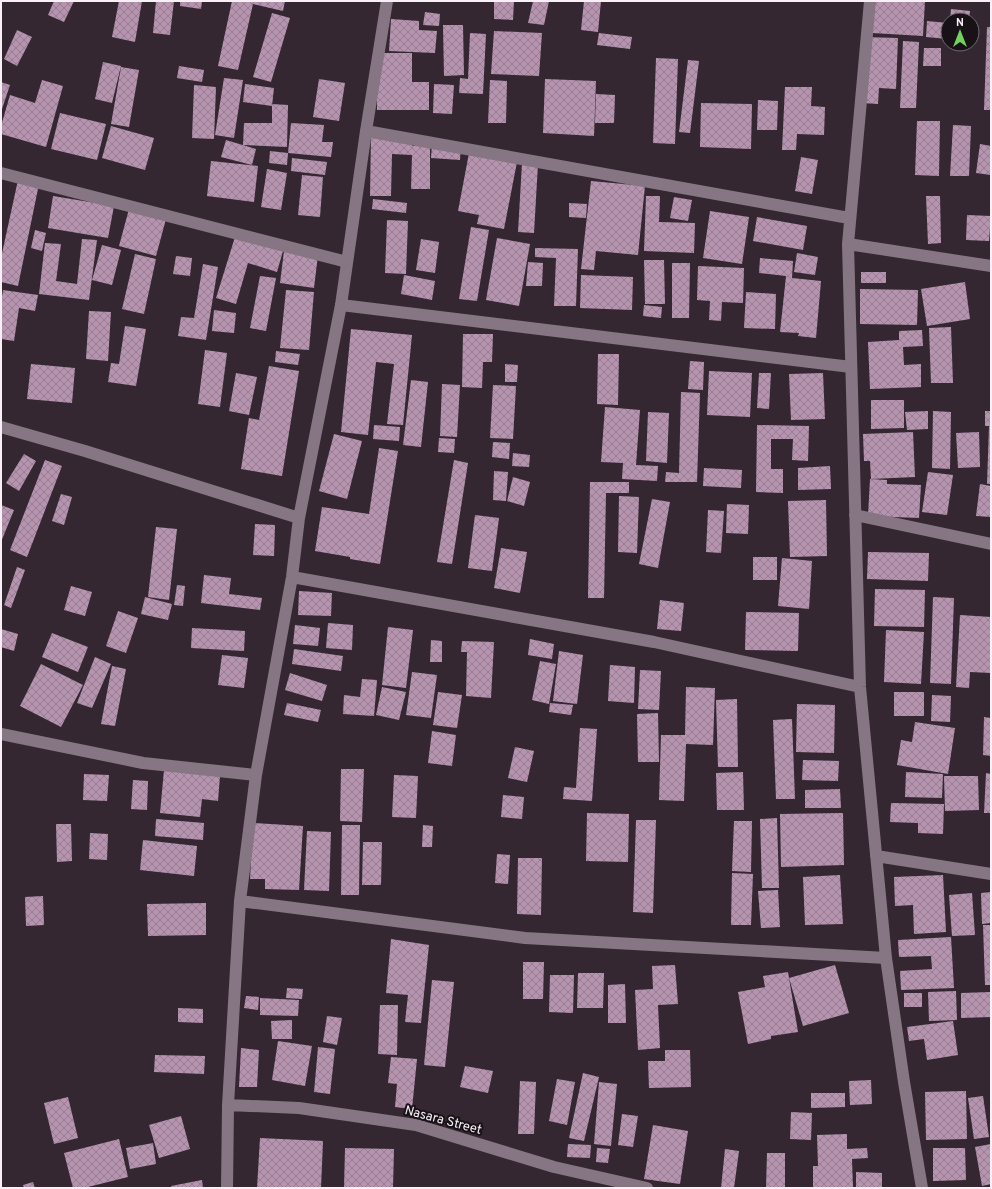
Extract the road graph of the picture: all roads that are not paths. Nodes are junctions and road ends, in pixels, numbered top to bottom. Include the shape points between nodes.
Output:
1 (387, 1) edge
2 (870, 1) edge
3 (366, 131) junction
4 (1, 173) edge
5 (849, 218) junction
6 (848, 244) junction
7 (347, 262) junction
8 (991, 266) edge
9 (341, 305) junction
10 (851, 367) junction
11 (1, 427) edge
12 (855, 515) junction
13 (299, 518) junction
14 (991, 544) edge
15 (292, 576) junction
16 (860, 687) junction
17 (1, 734) edge
18 (256, 775) junction
19 (876, 856) junction
20 (991, 874) edge
21 (240, 901) junction
22 (886, 958) junction
23 (228, 1105) junction
24 (227, 1188) edge
25 (647, 1188) edge
26 (922, 1188) edge

1 - 3 street
2 - 5 street
3 - 5 street
3 - 7 street
4 - 7 street
5 - 6 street
6 - 8 street
6 - 10 street
7 - 9 street
9 - 10 street
9 - 13 street
10 - 12 street
11 - 13 street
12 - 14 street
12 - 16 street
13 - 15 street
15 - 16 street via 654,642
15 - 18 street
16 - 19 street
17 - 18 street via 143,763
18 - 21 street
19 - 20 street
19 - 22 street
21 - 22 street via 525,938
21 - 23 street
22 - 26 street
23 - 24 street
23 - 25 street, Nasara Street via 299,1108 416,1125 554,1168

